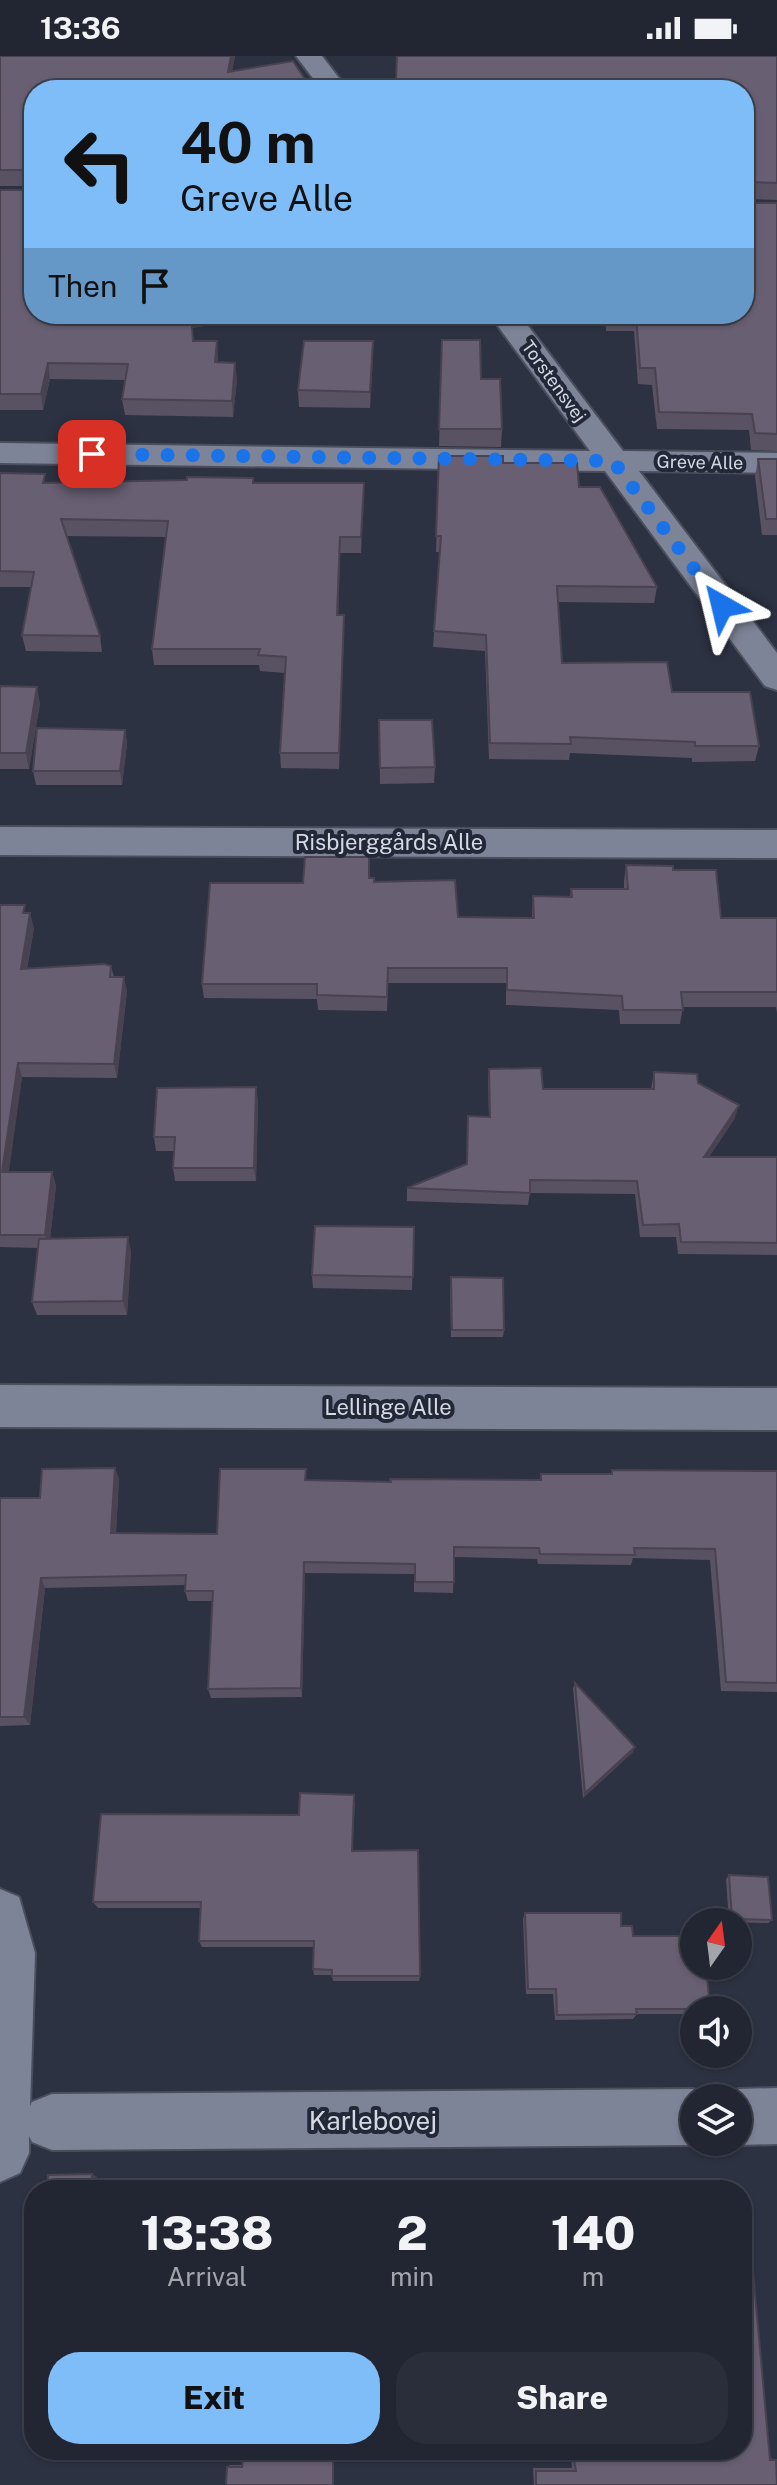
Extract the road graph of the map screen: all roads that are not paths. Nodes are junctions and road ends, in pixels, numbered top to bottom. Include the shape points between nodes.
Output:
1 (309, 56) edge
2 (327, 80) edge
3 (511, 324) edge
4 (0, 453) edge
5 (613, 461) junction
6 (777, 463) edge
7 (777, 678) edge
8 (0, 841) edge
9 (777, 844) edge
10 (0, 1406) edge
11 (777, 1409) edge
12 (0, 1916) edge
13 (777, 2116) edge
14 (680, 2117) edge
15 (752, 2117) edge
16 (52, 2122) dead end
17 (0, 2153) edge

1 - 2 street
3 - 5 street, Torstensvej
4 - 5 street, Greve Alle
5 - 6 street, Greve Alle
5 - 7 street, Torstensvej
8 - 9 street, Risbjerggårds Alle
10 - 11 street, Lellinge Alle
12 - 17 street via 8,1953
13 - 15 street
14 - 16 street, Karlebovej

